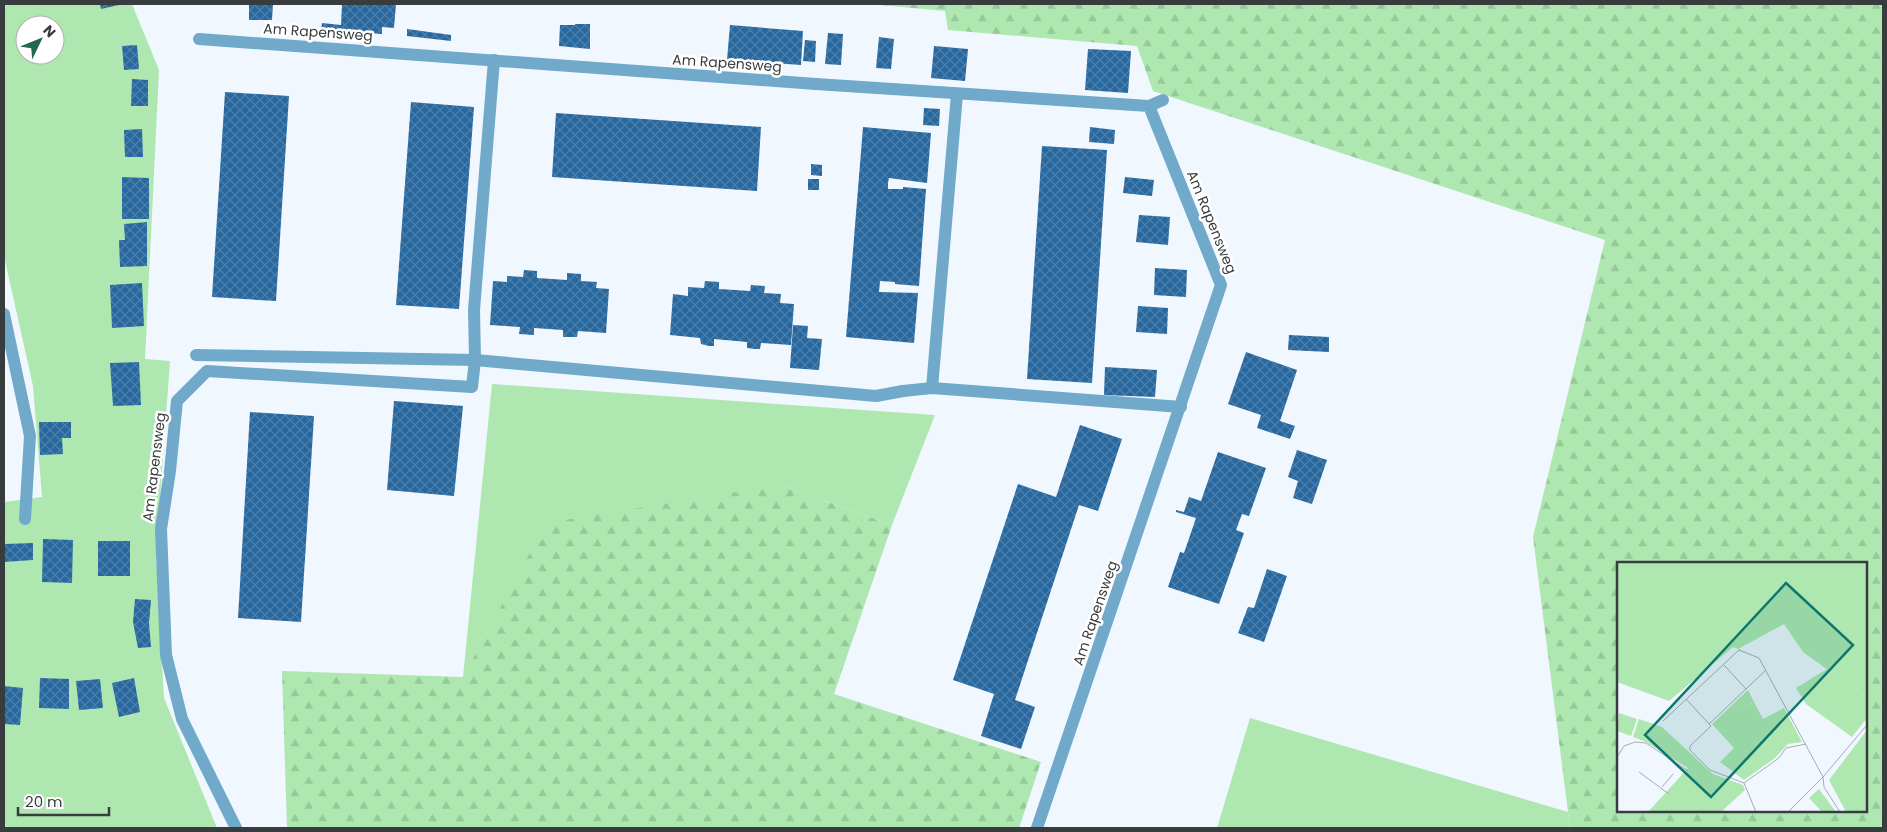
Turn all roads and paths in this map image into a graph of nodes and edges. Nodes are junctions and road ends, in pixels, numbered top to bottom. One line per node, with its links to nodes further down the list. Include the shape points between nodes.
1 (199, 38): 2 (street, Am Rapensweg)
2 (494, 60): 3 (street, Am Rapensweg); 8 (street, Am Rapensweg, via 474,310)
3 (957, 94): 5 (street, Am Rapensweg); 9 (street)
4 (1163, 100): 5 (street, Am Rapensweg)
5 (1149, 106): 10 (street, Am Rapensweg, via 1221,285)
6 (4, 314): 11 (street, via 30,436)
7 (196, 355): 8 (street)
8 (475, 360): 9 (street, via 876,396); 12 (street, Am Rapensweg, via 472,388 207,371 177,401 161,529 166,655 182,719)
9 (932, 388): 10 (street)
10 (1181, 407): 13 (street, Am Rapensweg)
11 (25, 519)
12 (236, 828)
13 (1037, 828)

